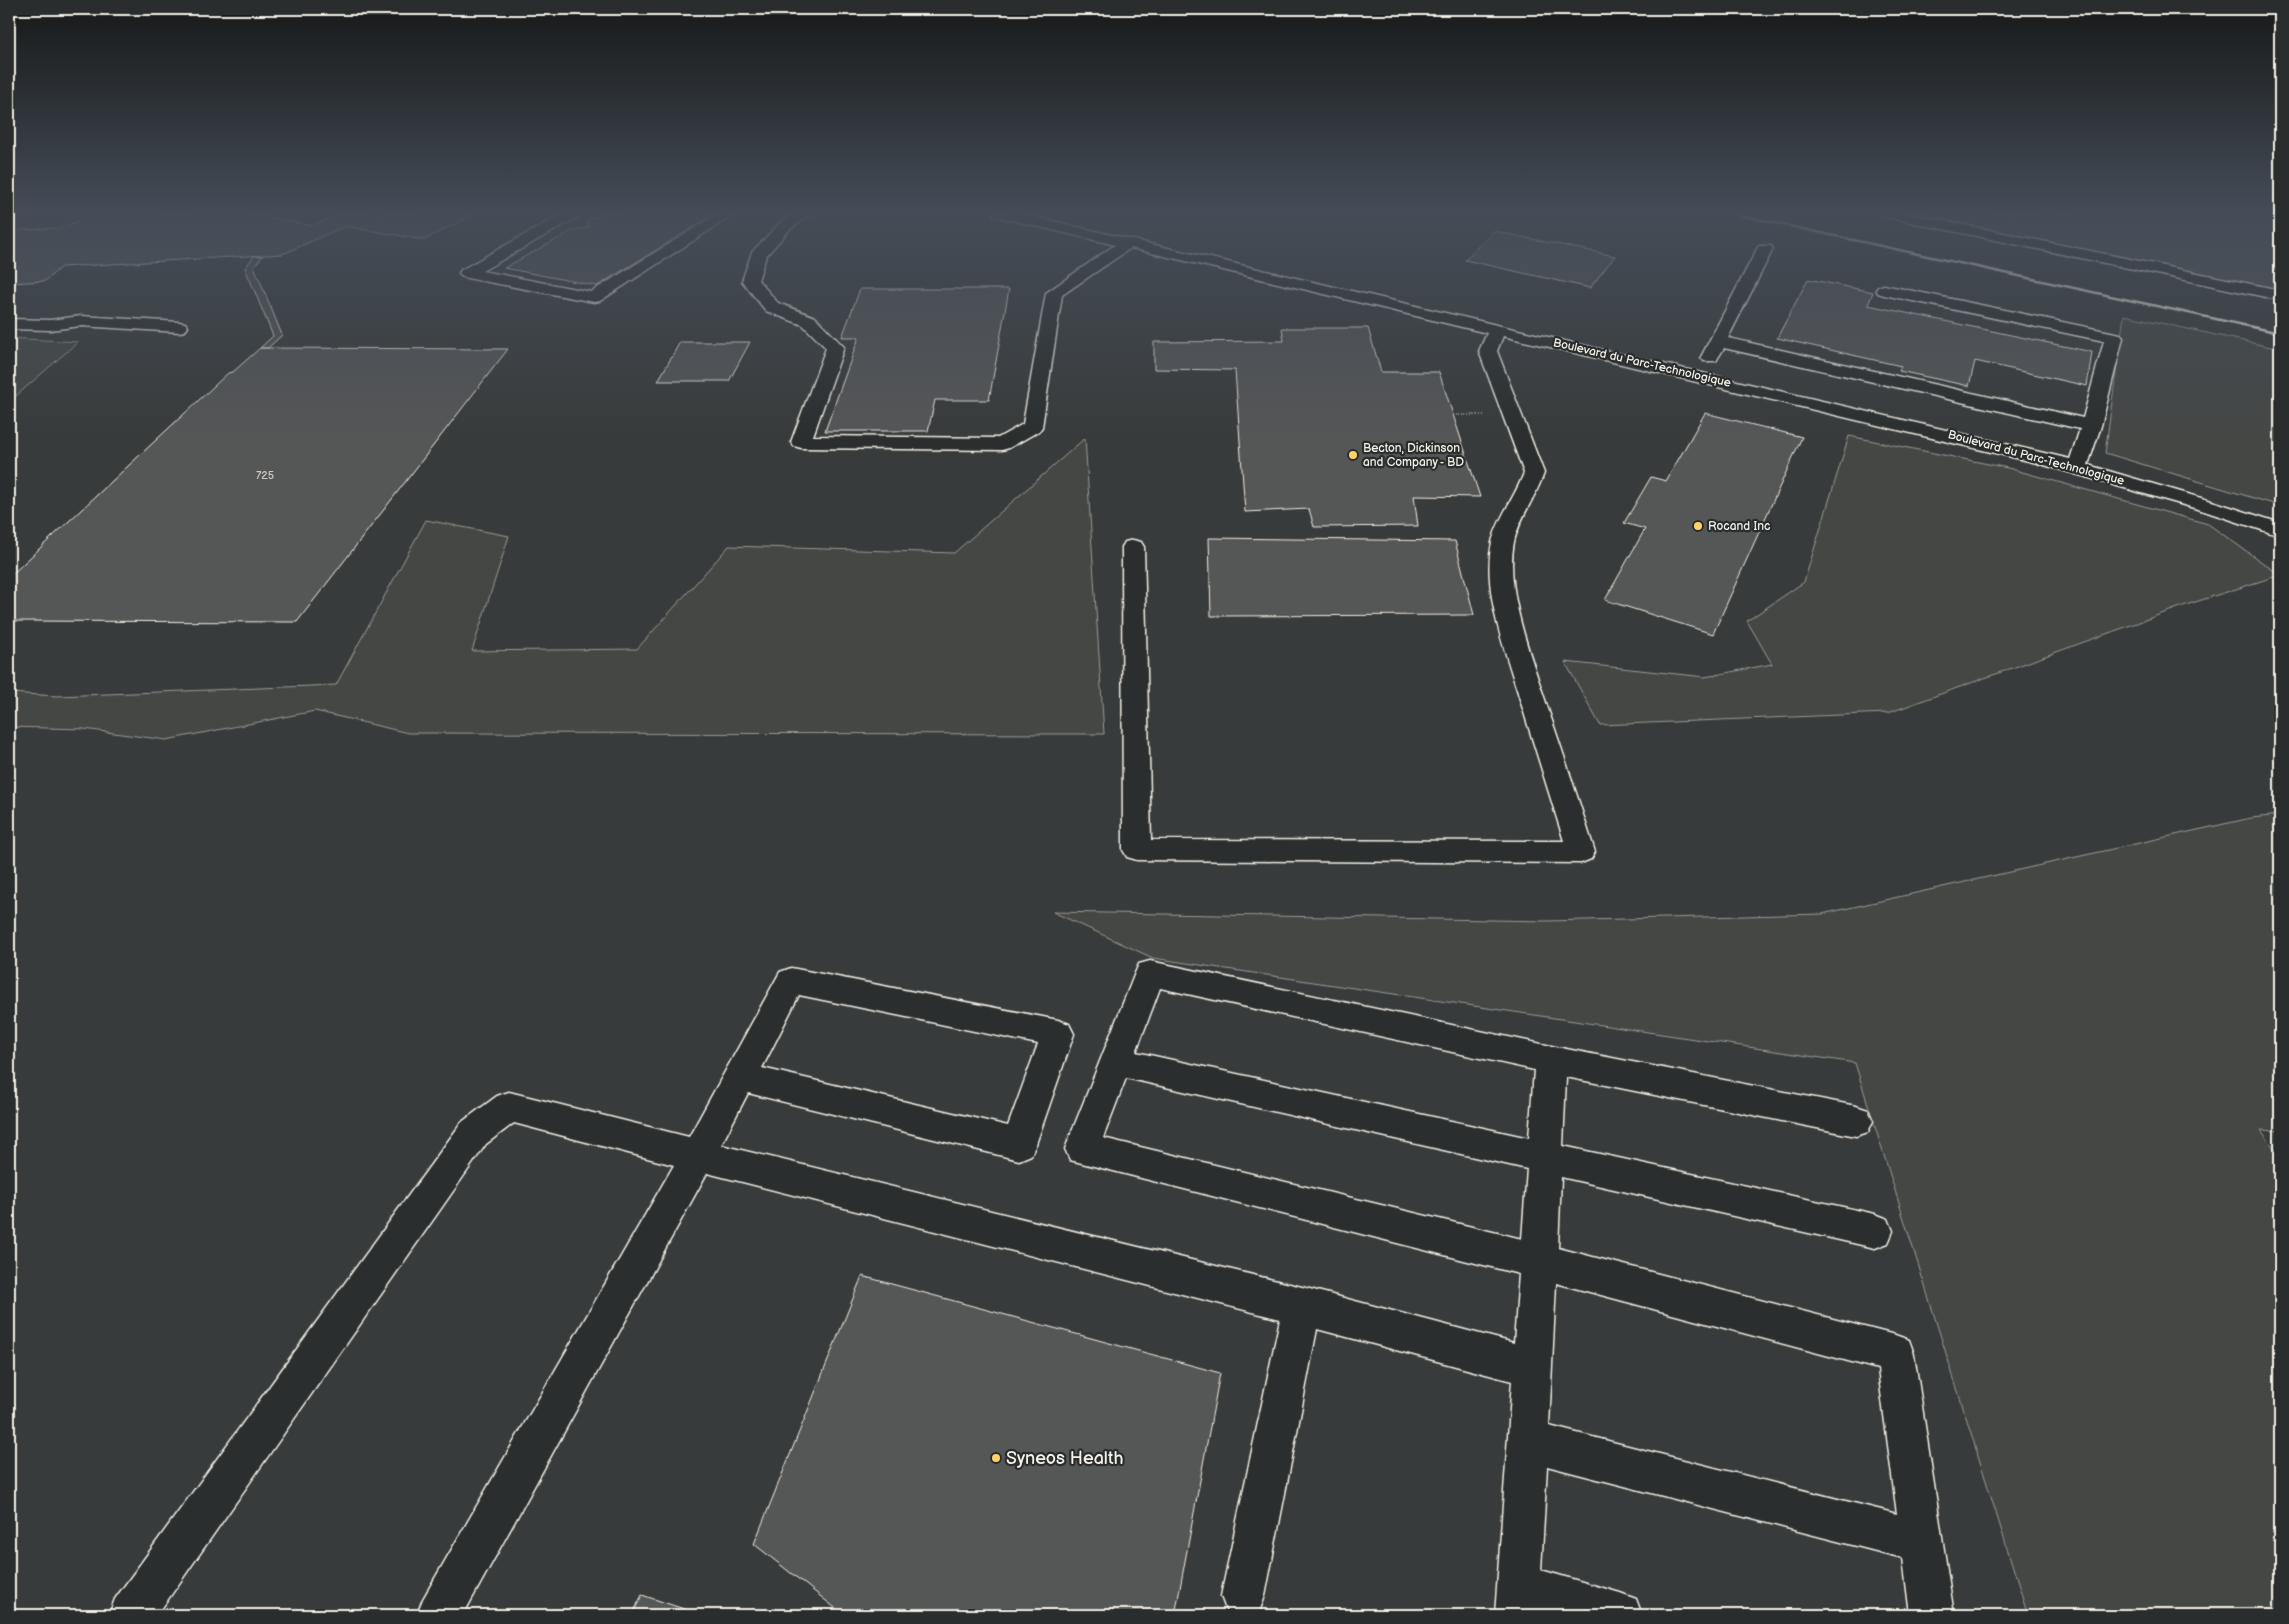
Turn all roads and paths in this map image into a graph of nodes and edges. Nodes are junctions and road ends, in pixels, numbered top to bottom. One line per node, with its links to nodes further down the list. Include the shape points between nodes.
1 (547, 289): 2 (street, via 594,298)
2 (609, 289)
3 (757, 289): 4 (street, via 772,307 809,321 835,347 801,442 1002,444 1032,427 1054,293)
4 (1060, 289)
5 (1326, 289): 14 (street, Boulevard du Parc-Technologique)
6 (1744, 289): 15 (street)
7 (2250, 289): 9 (street)
8 (1884, 290): 19 (street, via 2114,338)
9 (2280, 295)
10 (9, 315): 11 (street, via 62,314)
11 (86, 321): 12 (street, via 50,325); 13 (street)
12 (9, 324)
13 (179, 326)
14 (1497, 329): 16 (street, Boulevard du Parc-Technologique); 22 (street, via 1488,350 1534,473 1511,519 1502,547 1506,601 1513,637 1580,852 1137,850)
15 (1717, 341): 16 (street); 19 (street)
16 (1701, 377): 20 (street, Boulevard du Parc-Technologique)
17 (1453, 415): 18 (path)
18 (1491, 415)
19 (2091, 426): 20 (street)
20 (2077, 467): 21 (street, Boulevard du Parc-Technologique)
21 (2280, 530)
22 (1133, 547)
23 (1551, 1060): 24 (street, via 1150,972); 26 (street); 28 (street)
24 (1116, 1062): 28 (street); 30 (street, via 1082,1149)
25 (741, 1077): 25 (street, via 791,981 1058,1034 1019,1144); 27 (street)
26 (1856, 1121)
27 (698, 1155): 31 (street); 37 (street, via 509,1107 474,1133); 38 (street)
28 (1546, 1157): 29 (street); 30 (street)
29 (1875, 1231)
30 (1539, 1261): 32 (street); 34 (street, via 1895,1354)
31 (1302, 1306): 32 (street); 35 (street)
32 (1532, 1367): 33 (street)
33 (1528, 1441): 34 (street); 36 (street)
34 (1922, 1542): 40 (street)
35 (1244, 1596)
36 (1518, 1601): 39 (street)
37 (131, 1615)
38 (439, 1615)
39 (1620, 1615)
40 (1932, 1615)

